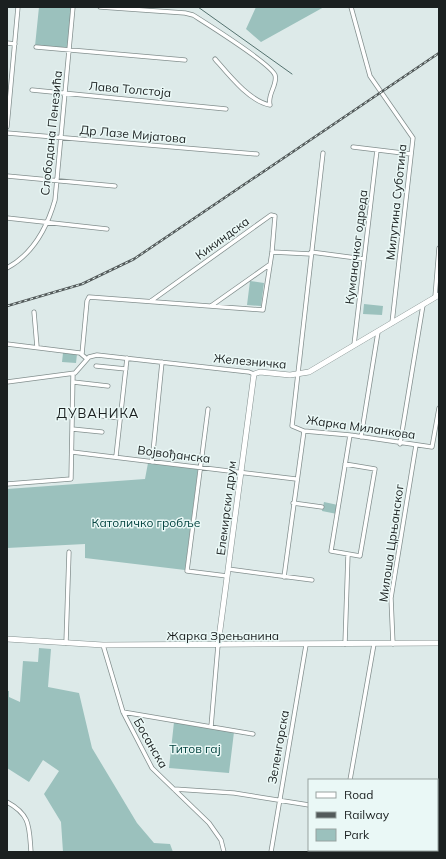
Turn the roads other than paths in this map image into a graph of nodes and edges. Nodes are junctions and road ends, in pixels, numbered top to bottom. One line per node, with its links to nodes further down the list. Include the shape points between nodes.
1 (18, 7): 6 (street)
2 (73, 7): 8 (street, Слободана Пенезића)
3 (100, 7): 9 (street, via 185,12 193,15 273,72 275,79 269,95 270,105 254,98)
4 (350, 7): 22 (street, Милутина Суботина, via 370,76 413,138)
5 (7, 43): 6 (street)
6 (15, 44): 11 (street)
7 (36, 47): 8 (street)
8 (69, 50): 10 (street); 13 (street, Слободана Пенезића)
9 (215, 59)
10 (185, 60)
11 (9, 89): 15 (street)
12 (32, 90): 13 (street, Лава Толстоја)
13 (66, 93): 14 (street, Лава Толстоја); 17 (street, Слободана Пенезића)
14 (226, 109)
15 (7, 127)
16 (7, 133): 17 (street, Др Лазе Мијатова)
17 (61, 138): 21 (street, Др Лазе Мијатова); 24 (street, Слободана Пенезића)
18 (353, 147): 19 (street)
19 (377, 150): 22 (street); 32 (street, Куманачког одреда)
20 (323, 153): 31 (street)
21 (257, 154)
22 (411, 154): 40 (street, Милутина Суботина)
23 (7, 176): 24 (street)
24 (58, 181): 25 (street); 27 (street, Слободана Пенезића, via 55,200)
25 (115, 186)
26 (7, 218): 27 (street)
27 (47, 222): 28 (street); 34 (street, Слободана Пенезића, via 31,250)
28 (108, 228)
29 (439, 248): 35 (street)
30 (272, 252): 31 (street); 33 (street); 36 (street, Кикиндска, via 275,216 273,215)
31 (311, 253): 32 (street); 53 (street)
32 (364, 259): 43 (street, Куманачког одреда)
33 (269, 265): 38 (street); 38 (street, via 263,310)
34 (7, 268)
35 (437, 296): 37 (street, Железничка)
36 (151, 301): 38 (street); 45 (street, via 89,297)
37 (423, 304): 40 (street, Железничка); 66 (street)
38 (211, 306)
39 (34, 312): 44 (street)
40 (392, 323): 41 (street, Железничка)
41 (378, 332): 43 (street, Железничка); 65 (street)
42 (7, 344): 44 (street)
43 (354, 346): 53 (street, Железничка, via 316,368)
44 (37, 347): 45 (street)
45 (82, 354): 47 (street)
46 (127, 358): 47 (street, Железничка, via 97,355); 48 (street, Железничка); 50 (street)
47 (87, 360): 51 (street)
48 (162, 362): 52 (street, Железничка); 70 (street)
49 (96, 366): 50 (street)
50 (126, 369): 60 (street)
51 (73, 374): 54 (street); 55 (street)
52 (254, 374): 53 (street, Железничка); 73 (street, Елемирски друм)
53 (298, 374): 62 (street, Жарка Миланкова, via 292,426)
54 (7, 382)
55 (73, 382): 56 (street); 61 (street)
56 (108, 386)
57 (439, 408): 67 (street, Жарка Миланкова, via 432,447)
58 (208, 409): 72 (street)
59 (94, 415): 60 (street)
60 (120, 418): 69 (street)
61 (72, 429): 63 (street); 68 (street)
62 (304, 431): 64 (street, Жарка Миланкова); 74 (street)
63 (102, 432)
64 (350, 435): 65 (street, Жарка Миланкова); 71 (street)
65 (361, 437): 66 (street, Жарка Миланкова)
66 (400, 444): 67 (street, Жарка Миланкова)
67 (416, 445): 89 (street, Милоша Црњанског, via 391,598)
68 (72, 452): 69 (street, Војвођанска); 75 (street, via 71,479)
69 (116, 456): 70 (street, Војвођанска)
70 (152, 462): 72 (street, Војвођанска)
71 (345, 464): 79 (street, via 331,551); 79 (street, via 375,468 360,556)
72 (201, 468): 73 (street, Војвођанска); 81 (street, via 187,571)
73 (241, 472): 74 (street, Војвођанска); 80 (street, Елемирски друм)
74 (296, 479): 76 (street)
75 (7, 484)
76 (293, 503): 77 (street); 82 (street)
77 (322, 507)
78 (68, 552): 85 (street)
79 (348, 554): 87 (street)
80 (228, 569): 81 (street, Елемирски друм); 82 (street)
81 (228, 576): 91 (street, Елемирски друм)
82 (284, 576): 83 (street)
83 (312, 580)
84 (7, 639): 85 (street, Жарка Зрењанина)
85 (66, 643): 90 (street, Жарка Зрењанина)
86 (439, 643): 89 (street, Жарка Зрењанина)
87 (345, 644): 88 (street, Жарка Зрењанина); 92 (street, Жарка Зрењанина)
88 (374, 644): 89 (street, Жарка Зрењанина); 96 (street)
89 (392, 644)
90 (103, 645): 91 (street, Жарка Зрењанина); 93 (street, Босанска)
91 (218, 645): 92 (street, Жарка Зрењанина); 94 (street)
92 (306, 645): 98 (street, Зеленгорска)
93 (123, 712): 94 (street); 97 (street, Босанска, via 152,768)
94 (211, 727): 95 (street)
95 (253, 734)
96 (350, 779)
97 (173, 789): 98 (street, via 234,793); 102 (street, Босанска, via 209,823 221,840)
98 (279, 800): 100 (street); 103 (street, Зеленгорска)
99 (7, 802): 101 (street, via 25,816)
100 (308, 805)
101 (31, 852)
102 (224, 852)
103 (270, 852)

